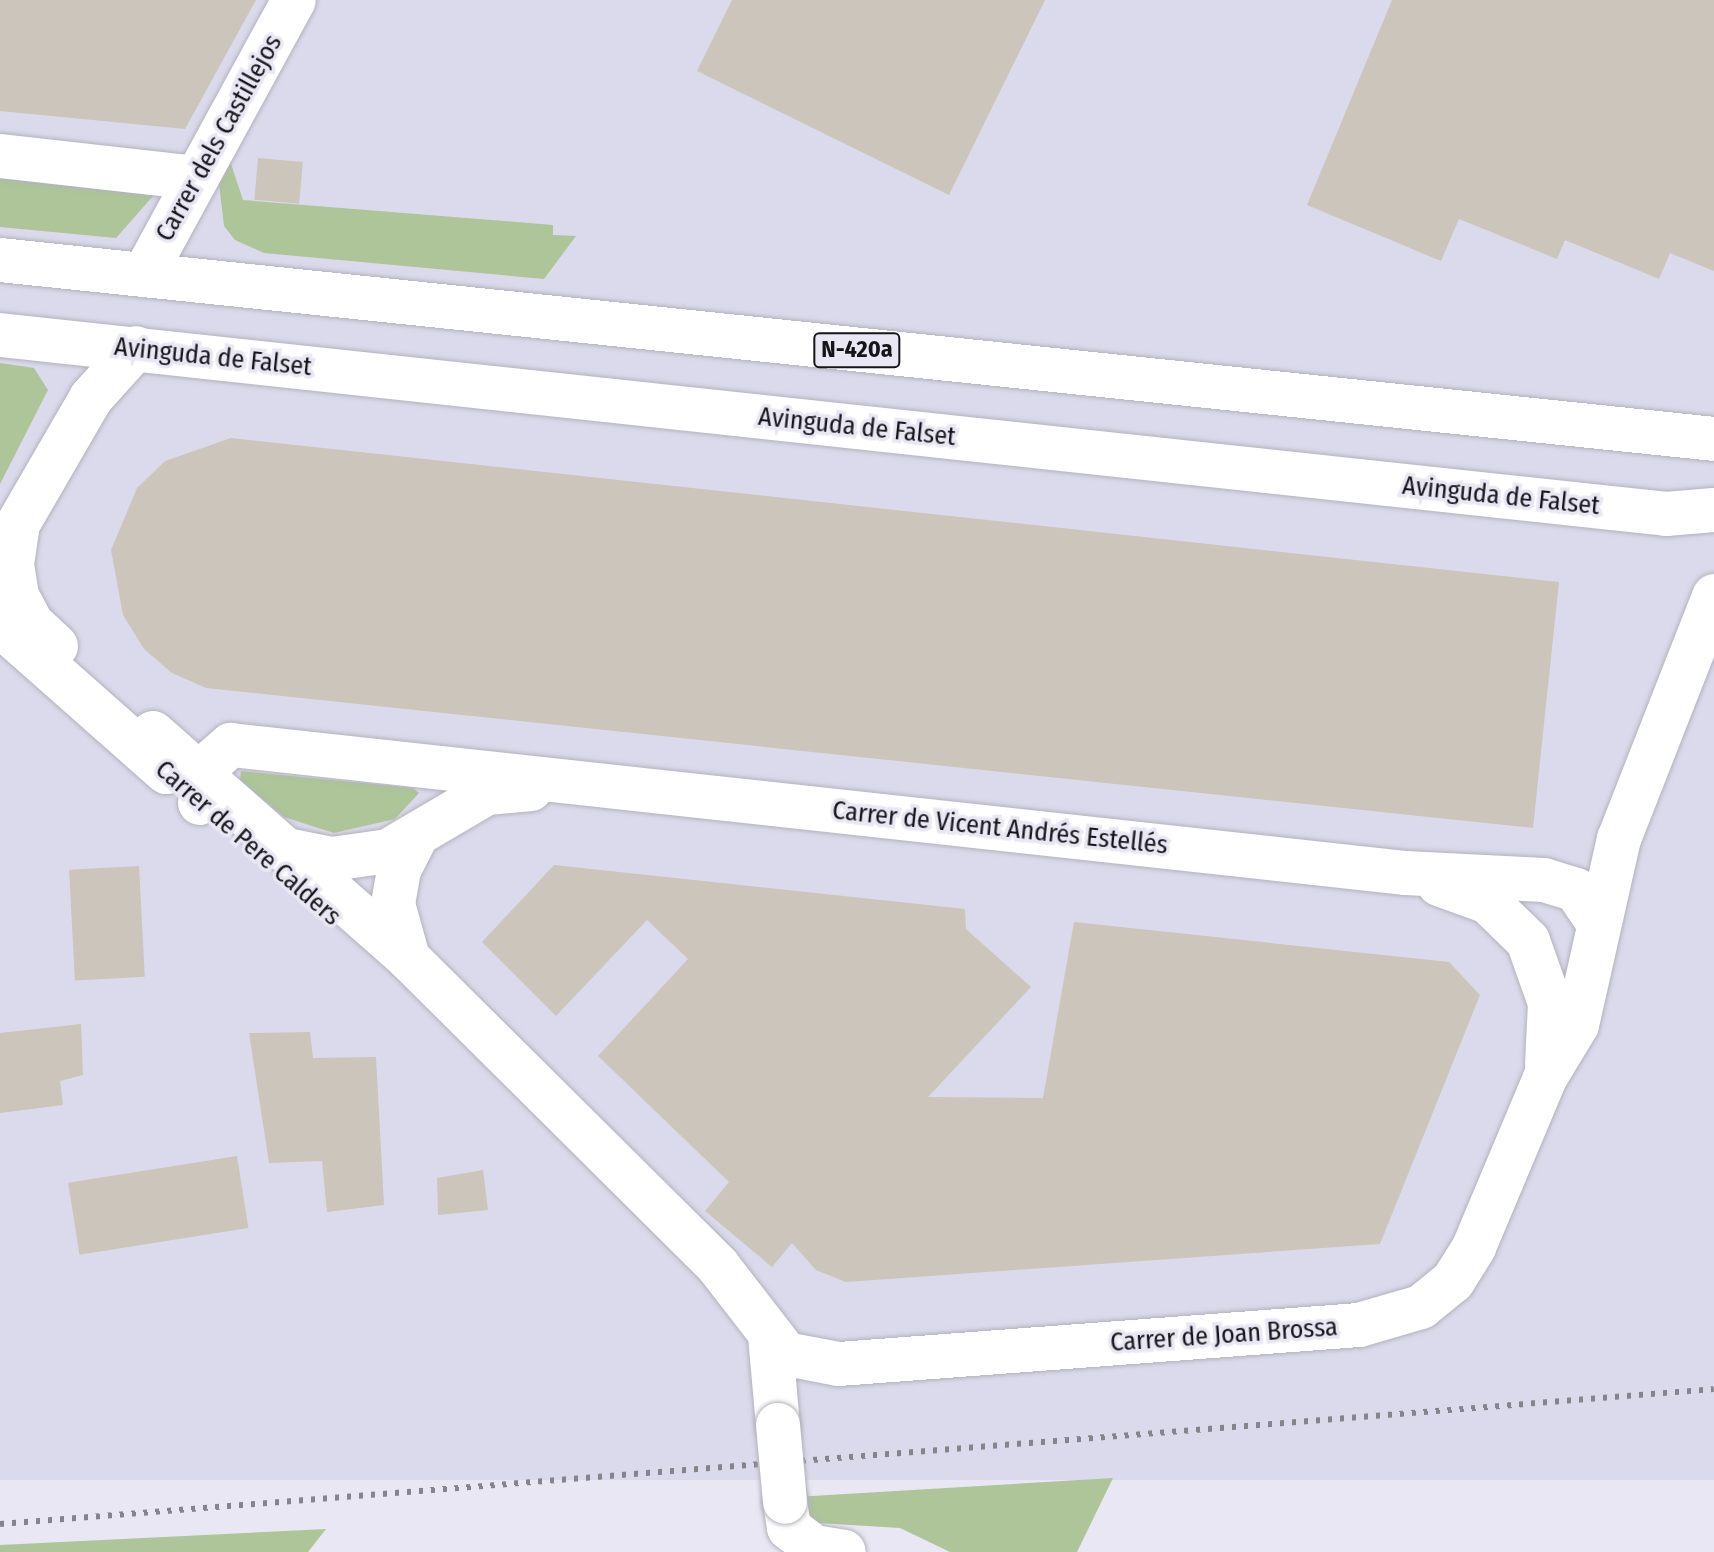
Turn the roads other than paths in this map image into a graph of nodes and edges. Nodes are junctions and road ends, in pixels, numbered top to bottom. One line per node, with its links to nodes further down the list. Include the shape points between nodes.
1 (294, 0): 3 (street, Carrer dels Castillejos)
2 (0, 156): 3 (street)
3 (196, 178): 5 (street, Carrer dels Castillejos)
4 (0, 260): 5 (street, N-420a)
5 (144, 275): 8 (street, N-420a)
6 (0, 335): 7 (street, Avinguda de Falset)
7 (136, 348): 9 (street, Avinguda de Falset, via 1650,512); 10 (street, Carrer de Pere Calders, via 91,398)
8 (1714, 439)
9 (1714, 510)
10 (9, 531): 14 (street, Carrer de Pere Calders, via 13,581 23,611)
11 (1714, 596): 18 (street, via 1619,839)
12 (0, 625): 14 (street, Carrer de Pere Calders)
13 (593, 783): 14 (street, Carrer de Vicent Andrés Estellés); 15 (street, Carrer de Vicent Andrés Estellés, via 487,793); 17 (street, Carrer de Vicent Andrés Estellés)
14 (213, 786): 16 (street, Carrer de Pere Calders); 21 (street, Carrer de Pere Calders)
15 (415, 839): 16 (street, Carrer de Vicent Andrés Estellés, via 388,851 332,859); 20 (street, Carrer de Pere Calders, via 399,870 393,904)
16 (286, 851): 20 (street, Carrer de Pere Calders)
17 (1406, 873): 18 (street, Carrer de Vicent Andrés Estellés, via 1564,885 1589,901); 19 (street, Carrer de Vicent Andrés Estellés, via 1488,902)
18 (1598, 929): 19 (street, Carrer de Vicent Andrés Estellés, via 1567,954 1548,954); 22 (street, via 1577,1025)
19 (1525, 938): 22 (street, via 1550,1003)
20 (408, 958): 21 (street, Carrer de Pere Calders)
21 (501, 1055): 23 (street, Carrer de Pere Calders, via 718,1266)
22 (1545, 1078): 23 (street, Carrer de Joan Brossa, via 1464,1267 1442,1293 1392,1320 839,1364 798,1359)
23 (770, 1336): 24 (street, bridge, via 789,1528 814,1547)
24 (844, 1552)

